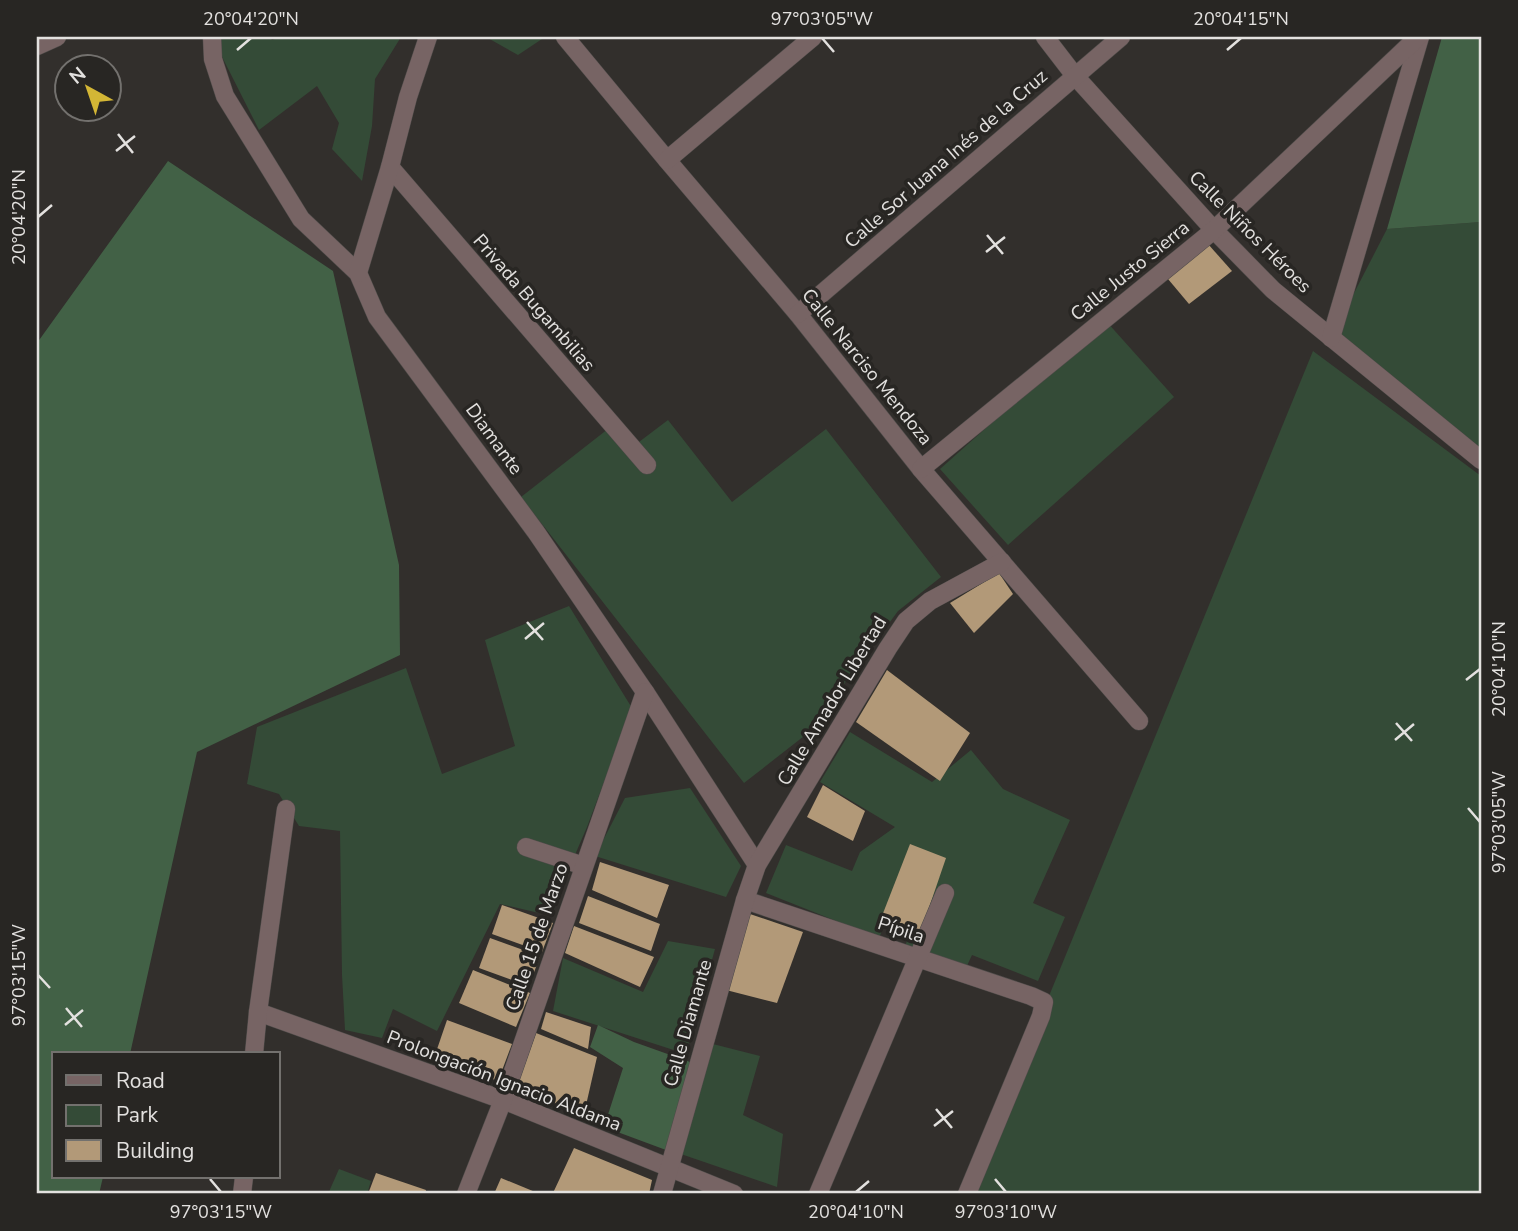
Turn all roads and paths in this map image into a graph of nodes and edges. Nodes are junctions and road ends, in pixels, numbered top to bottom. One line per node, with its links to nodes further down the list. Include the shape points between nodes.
1 (57, 37): 9 (street)
2 (212, 37): 14 (street, Diamante, via 213,59 225,96 300,219)
3 (428, 37): 12 (street)
4 (565, 37): 11 (street, Calle Narciso Mendoza)
5 (813, 37): 11 (street)
6 (1045, 37): 10 (street, Calle Niños Héroes)
7 (1121, 37): 10 (street, Calle Sor Juana Inés de la Cruz)
8 (1419, 37): 13 (street, Calle Justo Sierra); 16 (street)
9 (37, 46)
10 (1075, 76): 13 (street, Calle Niños Héroes); 15 (street, Calle Sor Juana Inés de la Cruz)
11 (667, 160): 15 (street, Calle Narciso Mendoza)
12 (390, 167): 14 (street); 18 (street, Privada Bugambilias)
13 (1214, 230): 16 (street, Calle Niños Héroes, via 1273,290); 19 (street, Calle Justo Sierra)
14 (358, 273): 21 (street, Diamante, via 377,317 536,532)
15 (798, 314): 19 (street, Calle Narciso Mendoza)
16 (1331, 338): 17 (street, Calle Niños Héroes)
17 (1481, 460)
18 (647, 466)
19 (921, 469): 20 (street, Calle Narciso Mendoza)
20 (1002, 562): 22 (street, Calle Narciso Mendoza); 25 (street, Calle Amador Libertad, via 930,601 906,621)
21 (645, 692): 25 (street, Diamante); 26 (street, Calle 15 de Marzo)
22 (1139, 721)
23 (286, 809): 30 (street)
24 (526, 848): 26 (street)
25 (757, 865): 28 (street, Calle Diamante)
26 (584, 866): 32 (street, Calle 15 de Marzo)
27 (944, 893): 29 (street)
28 (745, 900): 29 (street, Pípila); 33 (street, Calle Diamante)
29 (917, 957): 37 (street); 38 (street, Pípila, via 1044,1002)
30 (258, 1012): 31 (street); 32 (street, Prolongación Ignacio Aldama)
31 (254, 1052)
32 (503, 1100): 33 (street, Prolongación Ignacio Aldama); 34 (street, Calle 15 de Marzo)
33 (668, 1167): 35 (street, Calle Diamante); 36 (street, Prolongación Ignacio Aldama)
34 (467, 1194)
35 (662, 1194)
36 (734, 1194)
37 (818, 1194)
38 (967, 1194)

